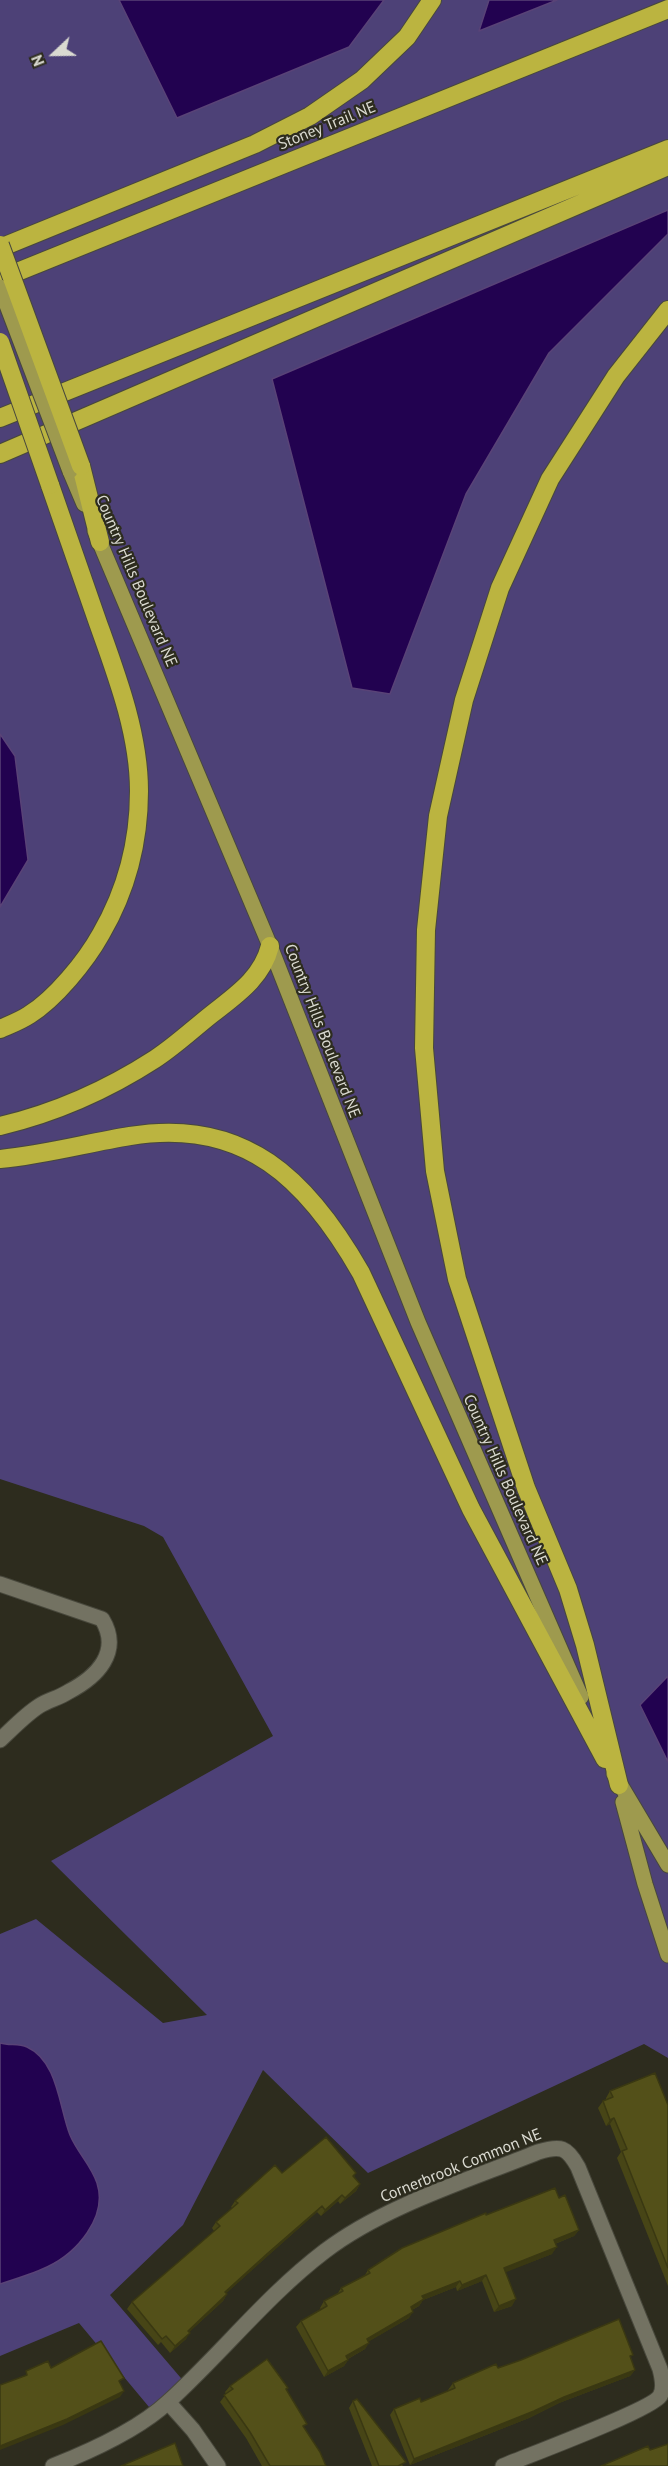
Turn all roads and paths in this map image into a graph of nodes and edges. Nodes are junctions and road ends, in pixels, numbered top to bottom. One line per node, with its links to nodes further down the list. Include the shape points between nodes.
1 (432, 0): 5 (highway, via 407,37 377,66 310,116 255,144)
2 (668, 9): 6 (highway, Stoney Trail NE)
3 (668, 149): 10 (highway)
4 (668, 166): 11 (highway)
5 (0, 246): 12 (highway, bridge)
6 (0, 279)
7 (0, 287): 12 (main road, bridge)
8 (668, 310): 20 (highway, via 616,376 550,479 500,588 464,700 438,816 426,930 424,1048 434,1160 458,1279 523,1478 568,1589)
9 (0, 342): 15 (highway, bridge, via 120,686 134,745 139,790 126,880 94,946 71,977 30,1015)
10 (0, 418)
11 (0, 454)
12 (75, 468): 13 (highway)
13 (100, 542): 14 (main road, Country Hills Boulevard NE)
14 (270, 946): 16 (highway, via 267,960 246,986 156,1059 102,1090 46,1113); 20 (main road, Country Hills Boulevard NE, via 427,1344)
15 (0, 1029)
16 (0, 1126)
17 (0, 1159): 20 (highway, via 132,1135 189,1133 212,1136 248,1149 295,1183 320,1210 361,1273 471,1509)
18 (0, 1584): 19 (street, via 102,1619 111,1642 108,1656 95,1674 70,1692 38,1706)
19 (2, 1733)
20 (619, 1785): 21 (main road, Country Hills Boulevard NE); 22 (main road, Country Hills Boulevard NE)
21 (668, 1865)
22 (668, 1955)
23 (665, 2390): 24 (street, Cornerbrook Common NE, via 660,2368 578,2167 562,2148 551,2148 396,2210 350,2234 278,2291); 27 (street, Cornerbrook Common NE, via 638,2411)
24 (168, 2402): 25 (street, Cornerbrook Common NE, via 104,2443); 26 (street)
25 (53, 2466)
26 (218, 2466)
27 (503, 2466)

